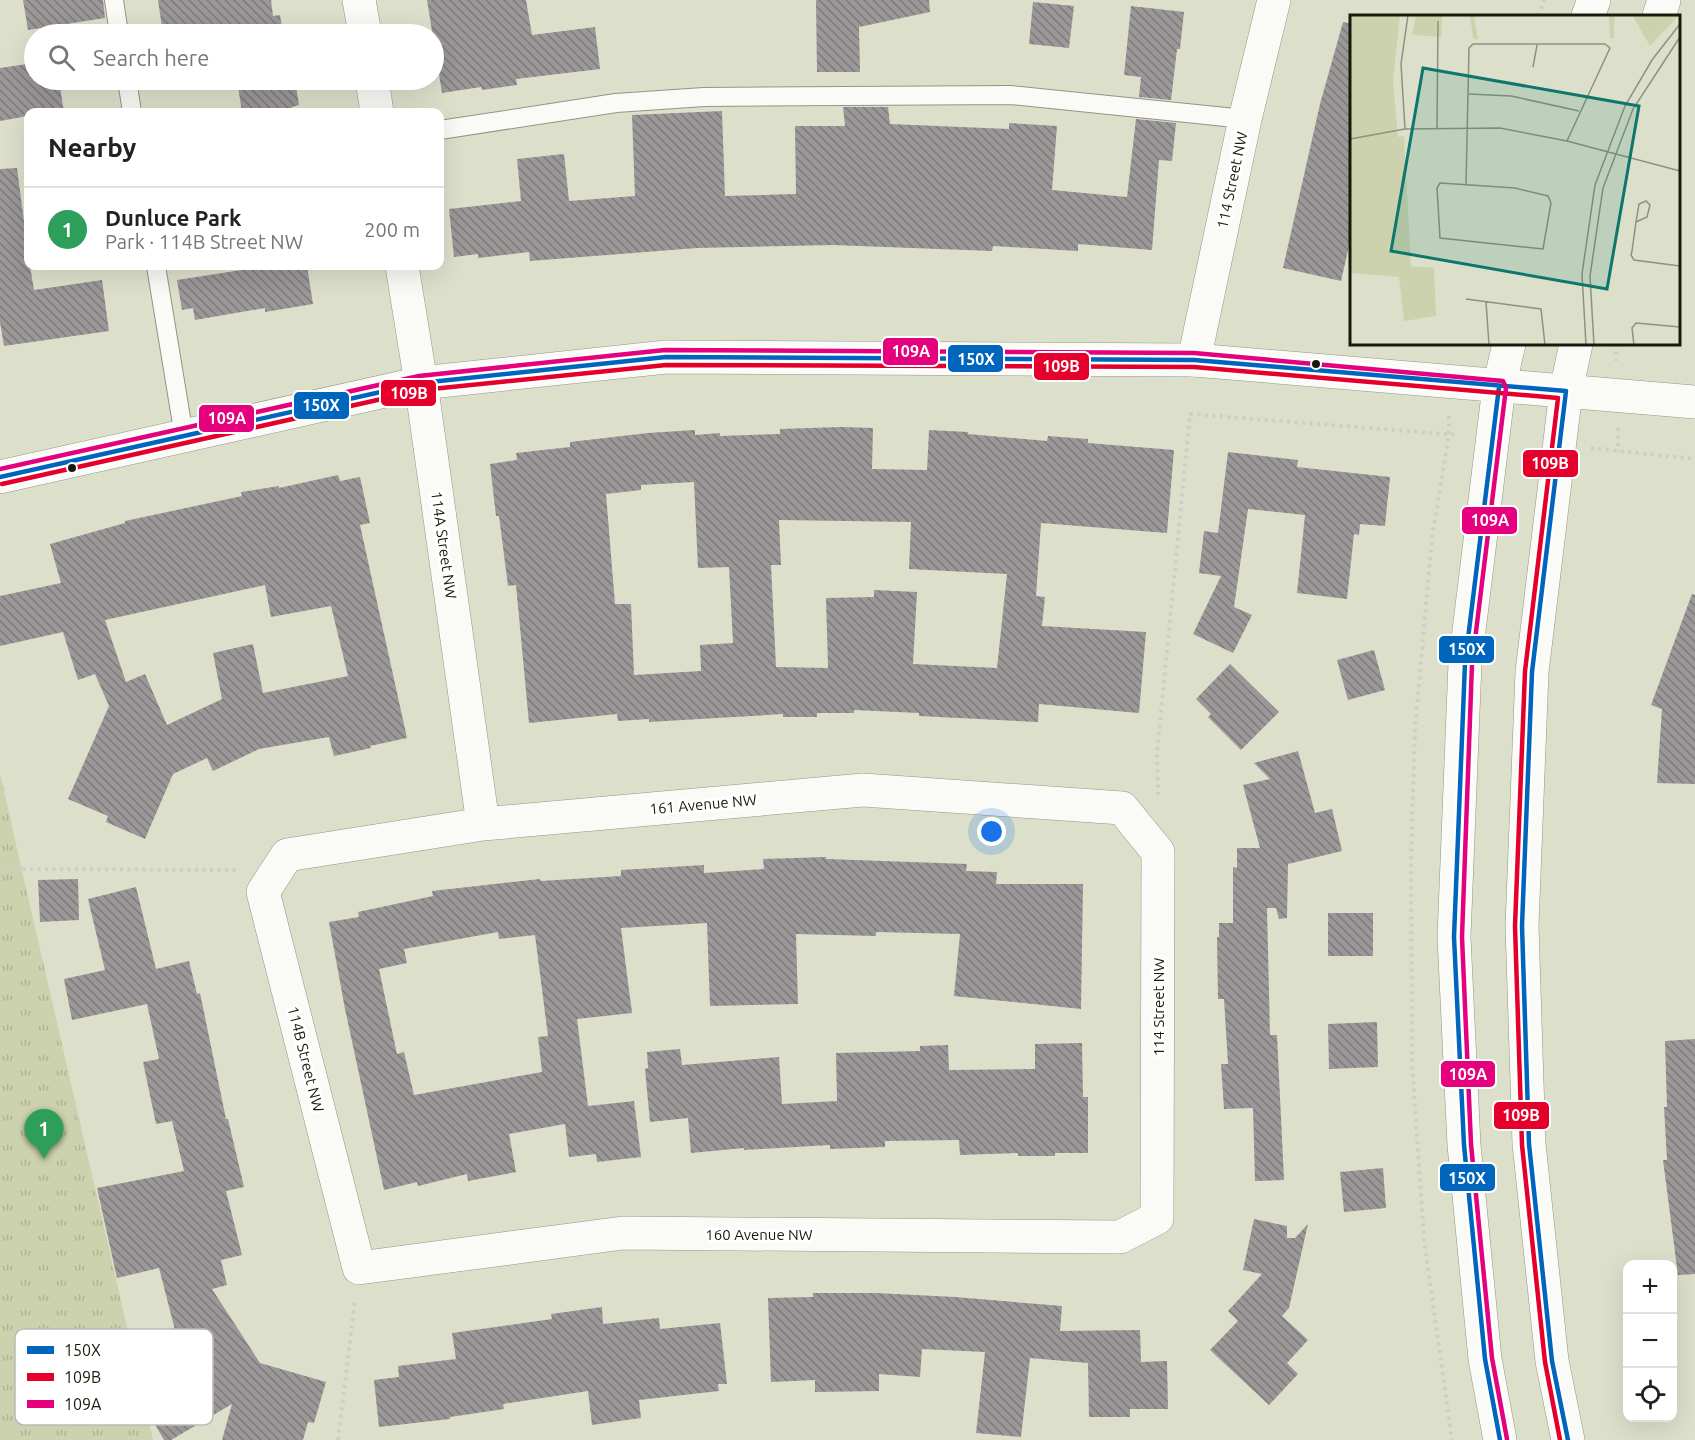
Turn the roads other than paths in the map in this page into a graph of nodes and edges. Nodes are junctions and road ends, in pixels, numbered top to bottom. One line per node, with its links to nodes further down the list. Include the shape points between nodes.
1 (114, 0): 8 (lane)
2 (359, 0): 9 (street)
3 (1274, 0): 14 (street, 114 Street NW)
4 (1594, 0): 6 (street)
5 (1664, 0): 7 (street)
6 (1588, 15)
7 (1659, 15)
8 (118, 24)
9 (363, 24)
10 (129, 90): 12 (lane)
11 (374, 90): 13 (street)
12 (131, 108)
13 (376, 108)
14 (1245, 119): 15 (lane, via 1011,95 704,97 616,103); 20 (street, 114 Street NW)
15 (444, 129)
16 (157, 270): 25 (lane)
17 (403, 270): 21 (street, 114A Street NW)
18 (1509, 345): 22 (street)
19 (1576, 345): 23 (street)
20 (1194, 360): 21 (street, via 666,357); 22 (street)
21 (421, 383): 25 (street); 28 (street, 114A Street NW)
22 (1515, 388): 23 (street); 32 (street, via 1465,663 1454,937 1464,1145 1485,1359)
23 (1566, 391): 24 (street); 33 (street, via 1532,672 1522,926 1529,1144 1552,1360)
24 (1695, 402)
25 (184, 436): 26 (street)
26 (0, 477)
27 (1122, 808): 28 (street, 161 Avenue NW, via 863,790); 30 (street, 114 Street NW, via 1158,852)
28 (483, 824): 29 (street, 161 Avenue NW)
29 (282, 863): 31 (street, 114B Street NW, via 263,892)
30 (1157, 1218): 31 (street, 160 Avenue NW, via 1120,1237 623,1233)
31 (359, 1268)
32 (1500, 1440)
33 (1568, 1440)

